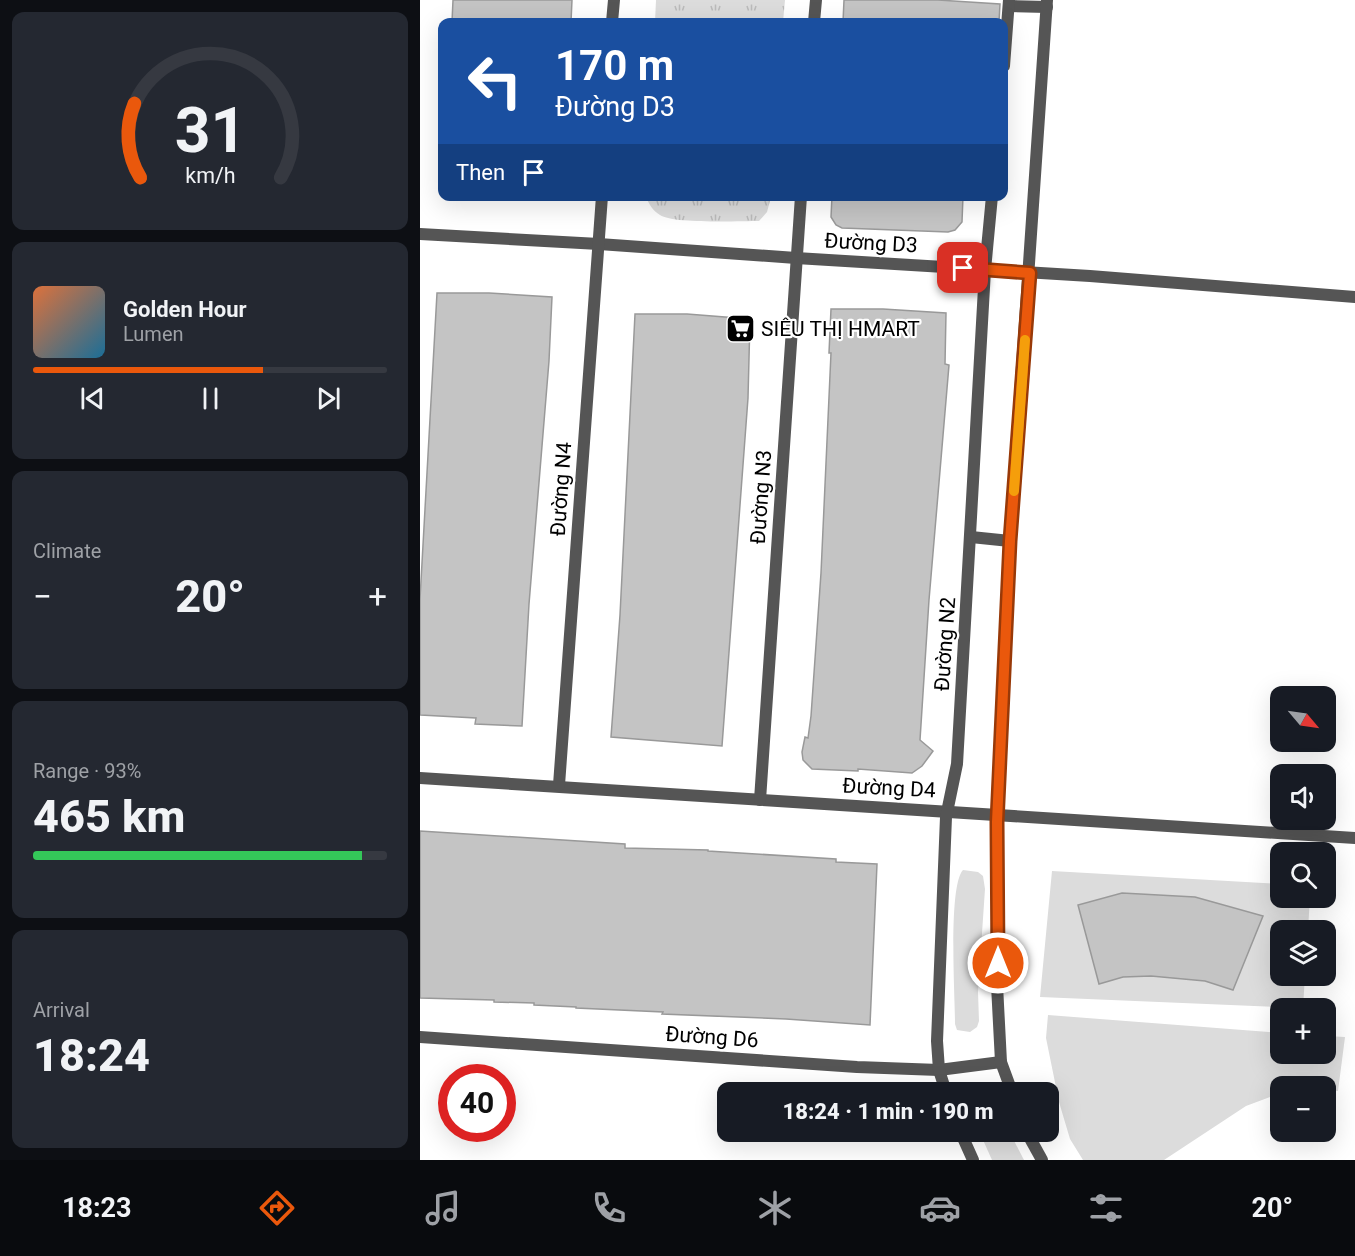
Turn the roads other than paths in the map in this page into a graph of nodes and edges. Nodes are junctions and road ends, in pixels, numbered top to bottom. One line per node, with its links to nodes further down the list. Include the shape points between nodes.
1 (614, 0): 5 (street)
2 (816, 0): 6 (street)
3 (1009, 3): 4 (street); 7 (street)
4 (1047, 4): 15 (street)
5 (612, 18)
6 (814, 18)
7 (1008, 18)
8 (602, 201): 12 (street, Đường N4)
9 (801, 201): 13 (street, Đường N3)
10 (992, 201): 14 (street, Đường N2)
11 (420, 234): 12 (street, Đường D3)
12 (598, 244): 13 (street, Đường D3); 20 (street, Đường N4)
13 (796, 258): 14 (street, Đường D3); 21 (street, Đường N3)
14 (985, 270): 15 (street, Đường D3); 17 (street, Đường N2)
15 (1030, 273): 16 (street, Đường D3); 18 (street)
16 (1355, 297)
17 (971, 537): 18 (street); 22 (street, Đường N2, via 957,764)
18 (1010, 541): 23 (street)
19 (420, 778): 20 (street, Đường D4)
20 (559, 785): 21 (street, Đường D4)
21 (760, 800): 22 (street, Đường D4)
22 (947, 811): 23 (street, Đường D4); 27 (street, Đường N2, via 937,992)
23 (997, 814): 24 (street, Đường D4); 26 (street)
24 (1355, 838)
25 (420, 1037): 27 (street, Đường D6)
26 (1001, 1062): 27 (street, Đường D6); 29 (street)
27 (939, 1070): 28 (street, Đường N2)
28 (943, 1082)
29 (1008, 1082)
30 (965, 1142): 32 (street)
31 (1032, 1142): 33 (street)
32 (973, 1160)
33 (1042, 1160)

